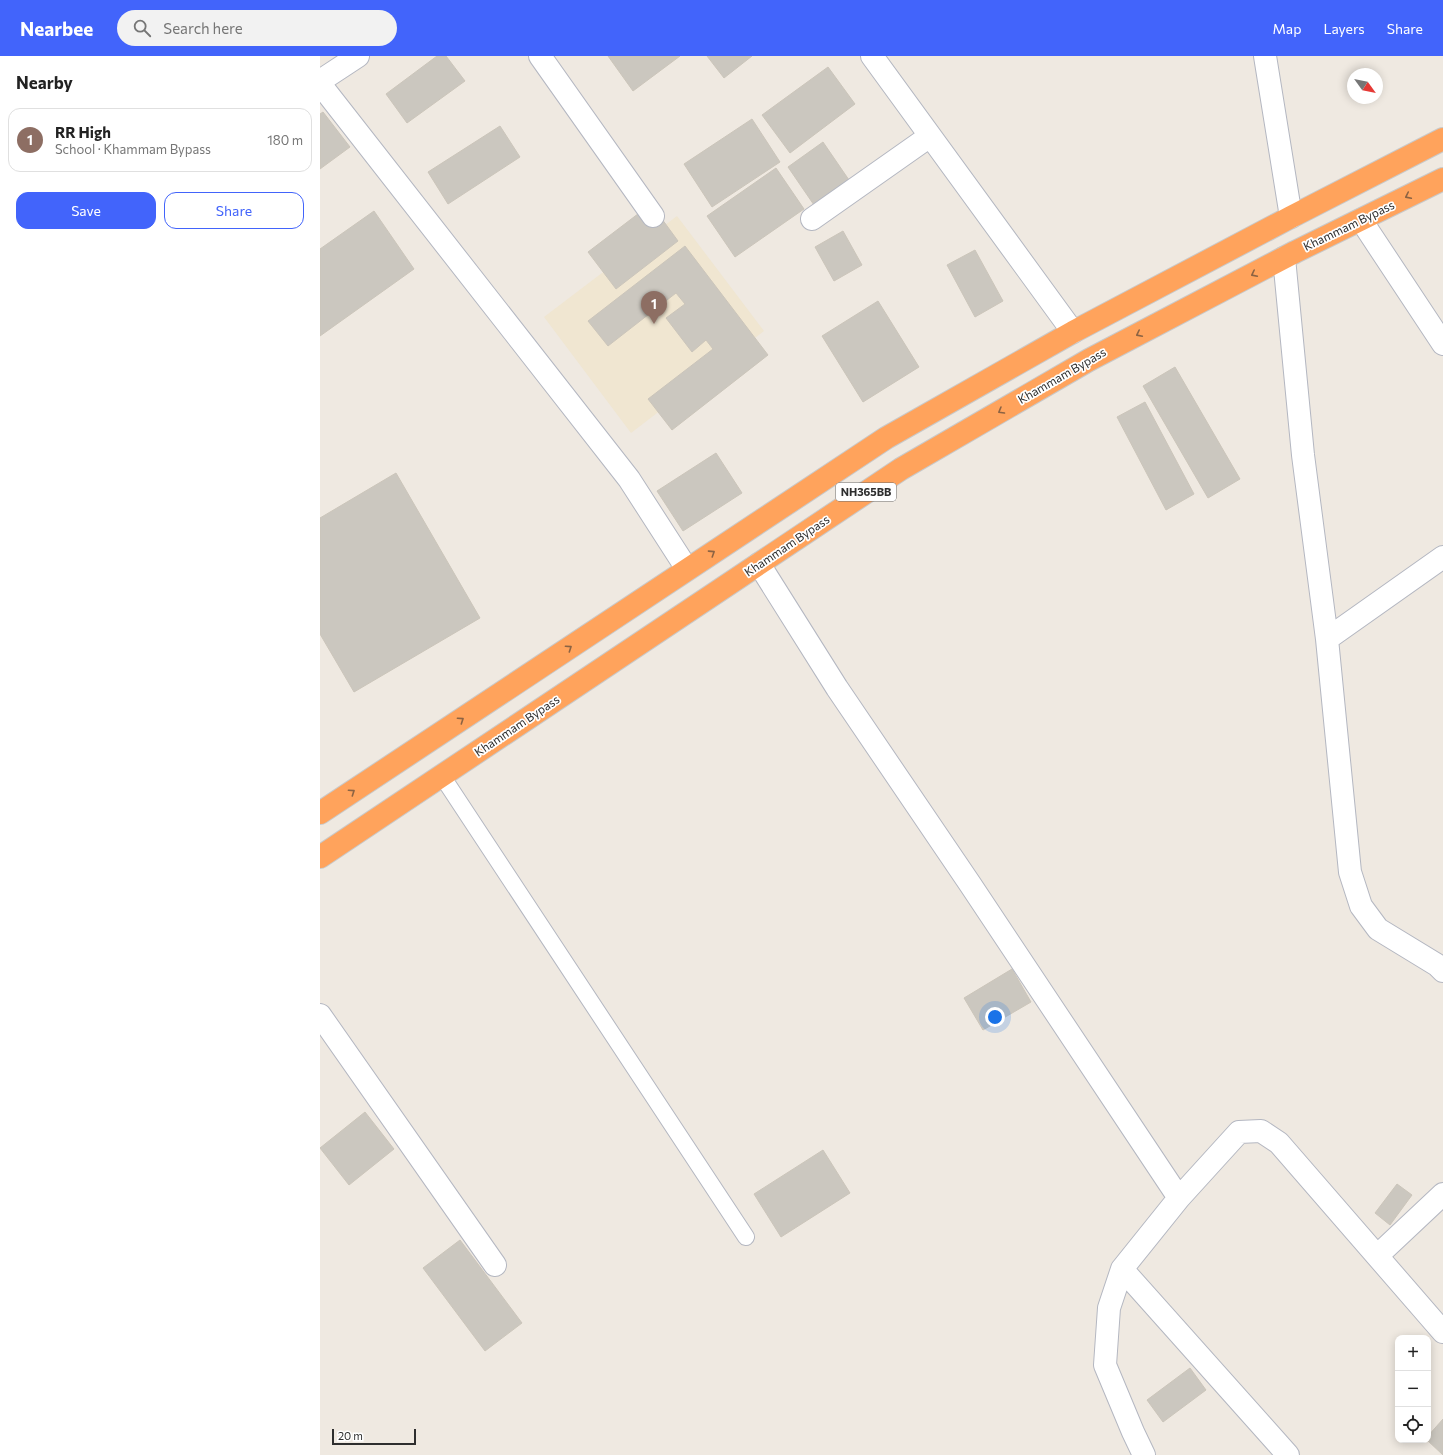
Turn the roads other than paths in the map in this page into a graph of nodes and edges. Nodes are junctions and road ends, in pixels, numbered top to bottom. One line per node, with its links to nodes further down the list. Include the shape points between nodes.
1 (358, 56): 5 (street)
2 (540, 56): 10 (street)
3 (872, 56): 7 (street)
4 (1265, 56): 11 (street)
5 (320, 81)
6 (320, 84): 19 (street, via 629,479)
7 (930, 136): 12 (street); 15 (street)
8 (1443, 139): 11 (highway, NH365BB)
9 (1443, 179): 13 (highway, Khammam Bypass / NH365BB, one-way to 13)
10 (653, 216)
11 (1291, 217): 15 (highway, NH365BB)
12 (812, 219)
13 (1360, 220): 14 (highway, Khammam Bypass / NH365BB); 16 (street)
14 (1284, 258): 18 (highway, Khammam Bypass / NH365BB, one-way to 18, via 1089,360 902,469); 20 (street, via 1303,455)
15 (1073, 332): 19 (highway, NH365BB, one-way to 15, via 886,438)
16 (1443, 344)
17 (1443, 557): 20 (street)
18 (760, 564): 21 (highway, Khammam Bypass / NH365BB); 27 (street, via 837,688)
19 (687, 569): 22 (highway, NH365BB, one-way to 19)
20 (1327, 639): 24 (street, via 1350,872 1361,906 1378,929)
21 (442, 776): 23 (highway, Khammam Bypass / NH365BB); 28 (lane)
22 (320, 814)
23 (320, 857)
24 (1443, 971)
25 (320, 1015): 30 (street)
26 (1443, 1194): 29 (street)
27 (1179, 1198): 29 (street, via 1239,1132 1261,1131 1279,1143); 31 (street)
28 (746, 1237)
29 (1376, 1256): 32 (street)
30 (495, 1265)
31 (1122, 1269): 33 (street, via 1109,1308 1105,1365); 34 (street)
32 (1443, 1332)
33 (1144, 1455)
34 (1288, 1455)

